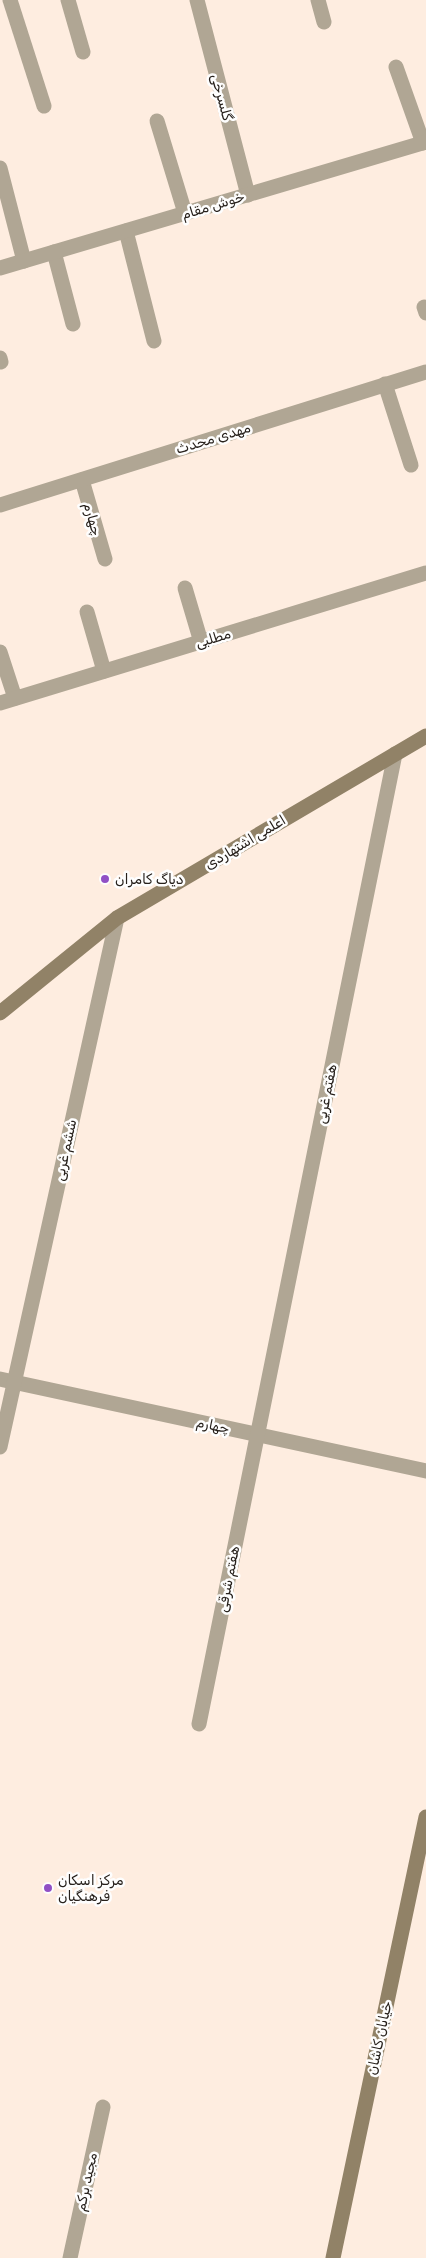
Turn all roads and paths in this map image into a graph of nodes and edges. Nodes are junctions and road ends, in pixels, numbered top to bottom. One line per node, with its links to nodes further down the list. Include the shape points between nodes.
1 (10, 0): 8 (street)
2 (68, 0): 6 (street)
3 (197, 0): 12 (street, گلسرخی)
4 (318, 0): 5 (street)
5 (324, 22)
6 (83, 52)
7 (396, 67): 10 (street)
8 (44, 106)
9 (157, 121): 13 (street)
10 (425, 142): 12 (street, خوش مقام)
11 (0, 168): 16 (street)
12 (248, 195): 13 (street, خوش مقام)
13 (185, 213): 14 (street, خوش مقام)
14 (126, 231): 15 (street, خوش مقام); 19 (street)
15 (54, 252): 16 (street, خوش مقام); 18 (street)
16 (24, 261): 17 (street, خوش مقام)
17 (0, 268)
18 (73, 324)
19 (154, 341)
20 (426, 372): 21 (street, مهدی محدث)
21 (385, 384): 22 (street); 23 (street, مهدی محدث)
22 (411, 465)
23 (82, 480): 24 (street, مهدی محدث); 25 (street, چهارم)
24 (0, 505)
25 (104, 559)
26 (426, 573): 29 (street, مطلبی)
27 (185, 588): 29 (street)
28 (87, 612): 31 (street)
29 (201, 642): 31 (street, مطلبی)
30 (0, 652): 32 (street)
31 (104, 671): 32 (street, مطلبی)
32 (15, 698): 33 (street, مطلبی)
33 (0, 703)
34 (426, 736): 35 (main road, اعلمی اشتهاردی)
35 (395, 754): 36 (main road, اعلمی اشتهاردی); 39 (street, هفتم غربی)
36 (116, 918): 37 (main road, اعلمی اشتهاردی); 38 (street, ششم غربی)
37 (0, 1013)
38 (7, 1380): 39 (street, چهارم); 40 (street, ششم غربی)
39 (258, 1434): 41 (street, چهارم); 42 (street, هفتم شرقی)
40 (0, 1447)
41 (426, 1471)
42 (199, 1724)
43 (426, 1817): 46 (main road, خیابان کاشان)
44 (103, 2107): 45 (street, مجید برکم)
45 (70, 2258)
46 (333, 2258)

